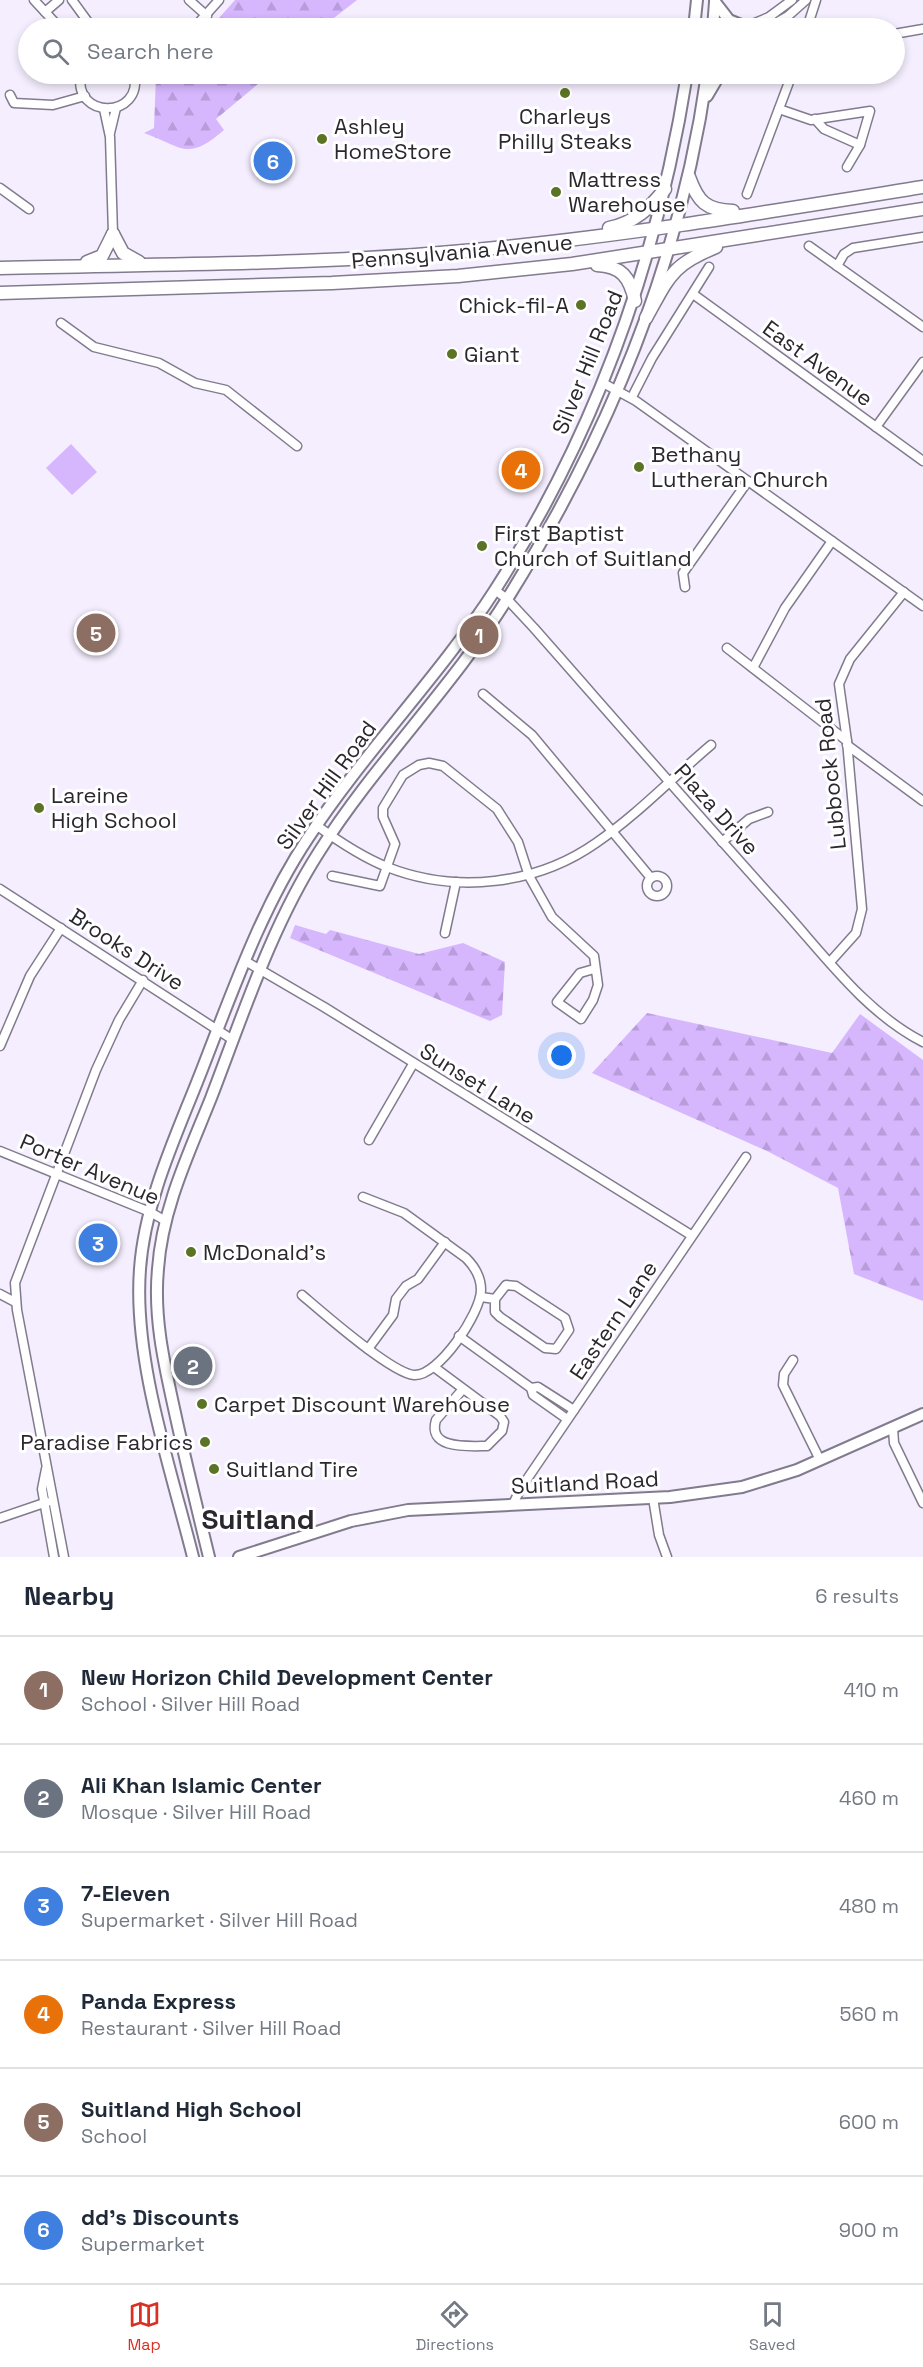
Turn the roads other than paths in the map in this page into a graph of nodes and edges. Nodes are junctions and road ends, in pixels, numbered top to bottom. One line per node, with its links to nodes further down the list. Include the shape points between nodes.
1 (34, 0): 11 (street)
2 (59, 0): 11 (street)
3 (72, 0): 14 (street)
4 (189, 0): 12 (street)
5 (219, 0): 12 (street)
6 (697, 0): 15 (main road)
7 (792, 0): 18 (street)
8 (806, 0): 19 (street)
9 (816, 0): 20 (street)
10 (715, 1): 16 (main road); 17 (main road)
11 (45, 12): 13 (street)
12 (207, 16)
13 (51, 18)
14 (85, 18)
15 (695, 18)
16 (714, 18)
17 (728, 18)
18 (767, 18)
19 (784, 18)
20 (810, 18)
21 (923, 29): 22 (street)
22 (905, 32)
23 (80, 84): 30 (street)
24 (134, 84): 32 (street, via 130,98)
25 (685, 84): 42 (main road, Silver Hill Road)
26 (706, 84): 31 (main road, Silver Hill Road)
27 (714, 84): 31 (main road)
28 (788, 84): 34 (street)
29 (10, 95): 30 (street, via 14,103 53,105)
30 (85, 96): 33 (street)
31 (703, 104): 39 (main road, Silver Hill Road)
32 (116, 108): 33 (street); 36 (street)
33 (104, 109): 36 (street)
34 (779, 109): 35 (street); 43 (street)
35 (815, 120): 37 (street, via 824,129); 37 (street, via 870,111)
36 (110, 137): 49 (street)
37 (860, 145): 38 (street)
38 (847, 167)
39 (688, 177): 46 (highway, via 706,207); 47 (main road, Silver Hill Road)
40 (923, 187): 46 (highway, Pennsylvania Avenue)
41 (0, 188): 44 (street)
42 (665, 189): 48 (main road, Silver Hill Road); 52 (highway, via 646,211 627,223)
43 (747, 194)
44 (29, 209)
45 (923, 209): 51 (highway, Pennsylvania Avenue)
46 (758, 212): 47 (highway, Pennsylvania Avenue)
47 (675, 225): 48 (highway, Pennsylvania Avenue); 54 (main road, Silver Hill Road)
48 (655, 228): 52 (highway, Pennsylvania Avenue); 55 (main road, Silver Hill Road)
49 (113, 234): 56 (highway, via 125,255); 58 (highway, via 102,256)
50 (923, 237): 59 (street, via 853,248)
51 (735, 239): 54 (highway, Pennsylvania Avenue); 65 (highway, via 696,254 677,267)
52 (560, 241): 56 (highway, Pennsylvania Avenue, via 398,256)
53 (809, 246): 59 (street)
54 (669, 249): 55 (highway, Pennsylvania Avenue); 65 (main road, Silver Hill Road)
55 (649, 252): 57 (highway, Pennsylvania Avenue); 64 (main road, Silver Hill Road)
56 (146, 264): 58 (highway, Pennsylvania Avenue)
57 (572, 264): 62 (highway, Pennsylvania Avenue, via 366,282); 64 (highway, via 619,270 628,280)
58 (74, 266): 61 (highway, Pennsylvania Avenue)
59 (837, 266): 67 (street)
60 (709, 267): 63 (street)
61 (0, 268)
62 (0, 293)
63 (693, 294): 71 (street); 72 (street, East Avenue)
64 (635, 301): 69 (main road, Silver Hill Road)
65 (646, 318): 70 (main road, Silver Hill Road)
66 (61, 323): 73 (street, via 94,347 159,363 195,383 226,390)
67 (923, 327)
68 (923, 362): 72 (street)
69 (603, 383): 70 (street); 78 (main road, Silver Hill Road, via 548,498)
70 (618, 390): 71 (street); 80 (main road, Silver Hill Road, via 571,489)
71 (632, 398): 75 (street)
72 (876, 427): 74 (street, East Avenue)
73 (297, 446)
74 (923, 461)
75 (748, 481): 76 (street); 77 (street, via 682,573)
76 (832, 541): 79 (street); 83 (street, via 785,608)
77 (685, 587)
78 (495, 590): 80 (street, Plaza Drive); 90 (main road, Silver Hill Road)
79 (904, 592): 81 (street); 85 (street, Lubbock Road, via 850,658 840,680)
80 (507, 599): 87 (street, Plaza Drive); 92 (main road, Silver Hill Road)
81 (923, 606)
82 (727, 648): 83 (street)
83 (753, 668): 85 (street)
84 (483, 694): 91 (street, via 532,735)
85 (847, 743): 88 (street); 103 (street, Lubbock Road, via 862,915 854,935)
86 (711, 745): 87 (street)
87 (668, 781): 91 (street); 93 (street, Plaza Drive)
88 (923, 801)
89 (768, 812): 93 (street, via 743,823)
90 (316, 825): 92 (street); 102 (main road, Silver Hill Road, via 281,884)
91 (613, 830): 96 (street, via 572,858); 97 (street)
92 (330, 835): 94 (street); 105 (main road, Silver Hill Road, via 296,892)
93 (722, 842): 103 (street, Plaza Drive)
94 (386, 867): 95 (street, via 380,886); 96 (street, via 395,844 383,817 384,802 407,771 429,763 446,768 502,815 518,842); 98 (street)
95 (332, 876)
96 (529, 876): 98 (street); 104 (street, via 556,922 594,956)
97 (651, 878)
98 (456, 882): 101 (street)
99 (0, 889): 100 (street, Brooks Drive)
100 (61, 928): 106 (street, Brooks Drive); 108 (street, via 30,976)
101 (446, 933)
102 (247, 962): 105 (street, Sunset Lane); 107 (main road, Silver Hill Road)
103 (830, 962): 110 (street, Plaza Drive, via 869,1003)
104 (594, 969): 104 (street, via 598,985 581,1019 557,1002 580,973)
105 (261, 971): 109 (main road, Silver Hill Road); 112 (street, Sunset Lane)
106 (143, 980): 107 (street, Brooks Drive); 116 (street, via 111,1035)
107 (218, 1031): 109 (street, Brooks Drive); 118 (main road, Silver Hill Road)
108 (2, 1035): 111 (street)
109 (233, 1040): 119 (main road, Silver Hill Road)
110 (923, 1042)
111 (0, 1046)
112 (413, 1064): 113 (street); 120 (street, Sunset Lane)
113 (369, 1140)
114 (0, 1151): 116 (street, Porter Avenue)
115 (746, 1157): 120 (street, Eastern Lane)
116 (56, 1174): 118 (street, Porter Avenue); 126 (street, via 17,1276)
117 (363, 1197): 121 (street, via 404,1214)
118 (150, 1212): 119 (street, Porter Avenue); 145 (main road, Silver Hill Road, via 140,1269 140,1326 149,1379)
119 (166, 1221): 146 (main road, Silver Hill Road, via 157,1275 160,1336)
120 (691, 1235): 133 (street, Eastern Lane)
121 (445, 1242): 124 (street, via 473,1265 481,1283); 128 (street, via 418,1279 396,1299 393,1315)
122 (0, 1294): 126 (street)
123 (302, 1295): 128 (street)
124 (481, 1297): 125 (street); 127 (street)
125 (495, 1299): 125 (street, via 495,1311 500,1317 545,1348 556,1348 569,1330 565,1318 516,1286 506,1285)
126 (15, 1302): 139 (street, via 47,1466 42,1489)
127 (459, 1336): 130 (street); 131 (street)
128 (368, 1348): 130 (street, via 413,1375)
129 (794, 1360): 137 (street, via 784,1374 783,1385)
130 (434, 1367): 132 (street)
131 (531, 1388): 133 (street, via 538,1387); 135 (street, via 533,1395)
132 (463, 1389): 132 (street, via 504,1422 502,1431 487,1446 456,1447 444,1443 436,1433 436,1420)
133 (574, 1410): 135 (street, Eastern Lane)
134 (923, 1414): 136 (main road, Suitland Road)
135 (567, 1419): 141 (street, Eastern Lane)
136 (893, 1428): 137 (main road, Suitland Road); 140 (street, via 894,1443)
137 (820, 1460): 138 (main road, Suitland Road, via 742,1487)
138 (653, 1498): 141 (main road, Suitland Road); 148 (street)
139 (49, 1502): 142 (street); 143 (street); 144 (street)
140 (923, 1503)
141 (513, 1504): 147 (main road, Suitland Road, via 408,1510 368,1517)
142 (0, 1518)
143 (54, 1557)
144 (64, 1557)
145 (193, 1557)
146 (209, 1557)
147 (239, 1557)
148 (667, 1557)

